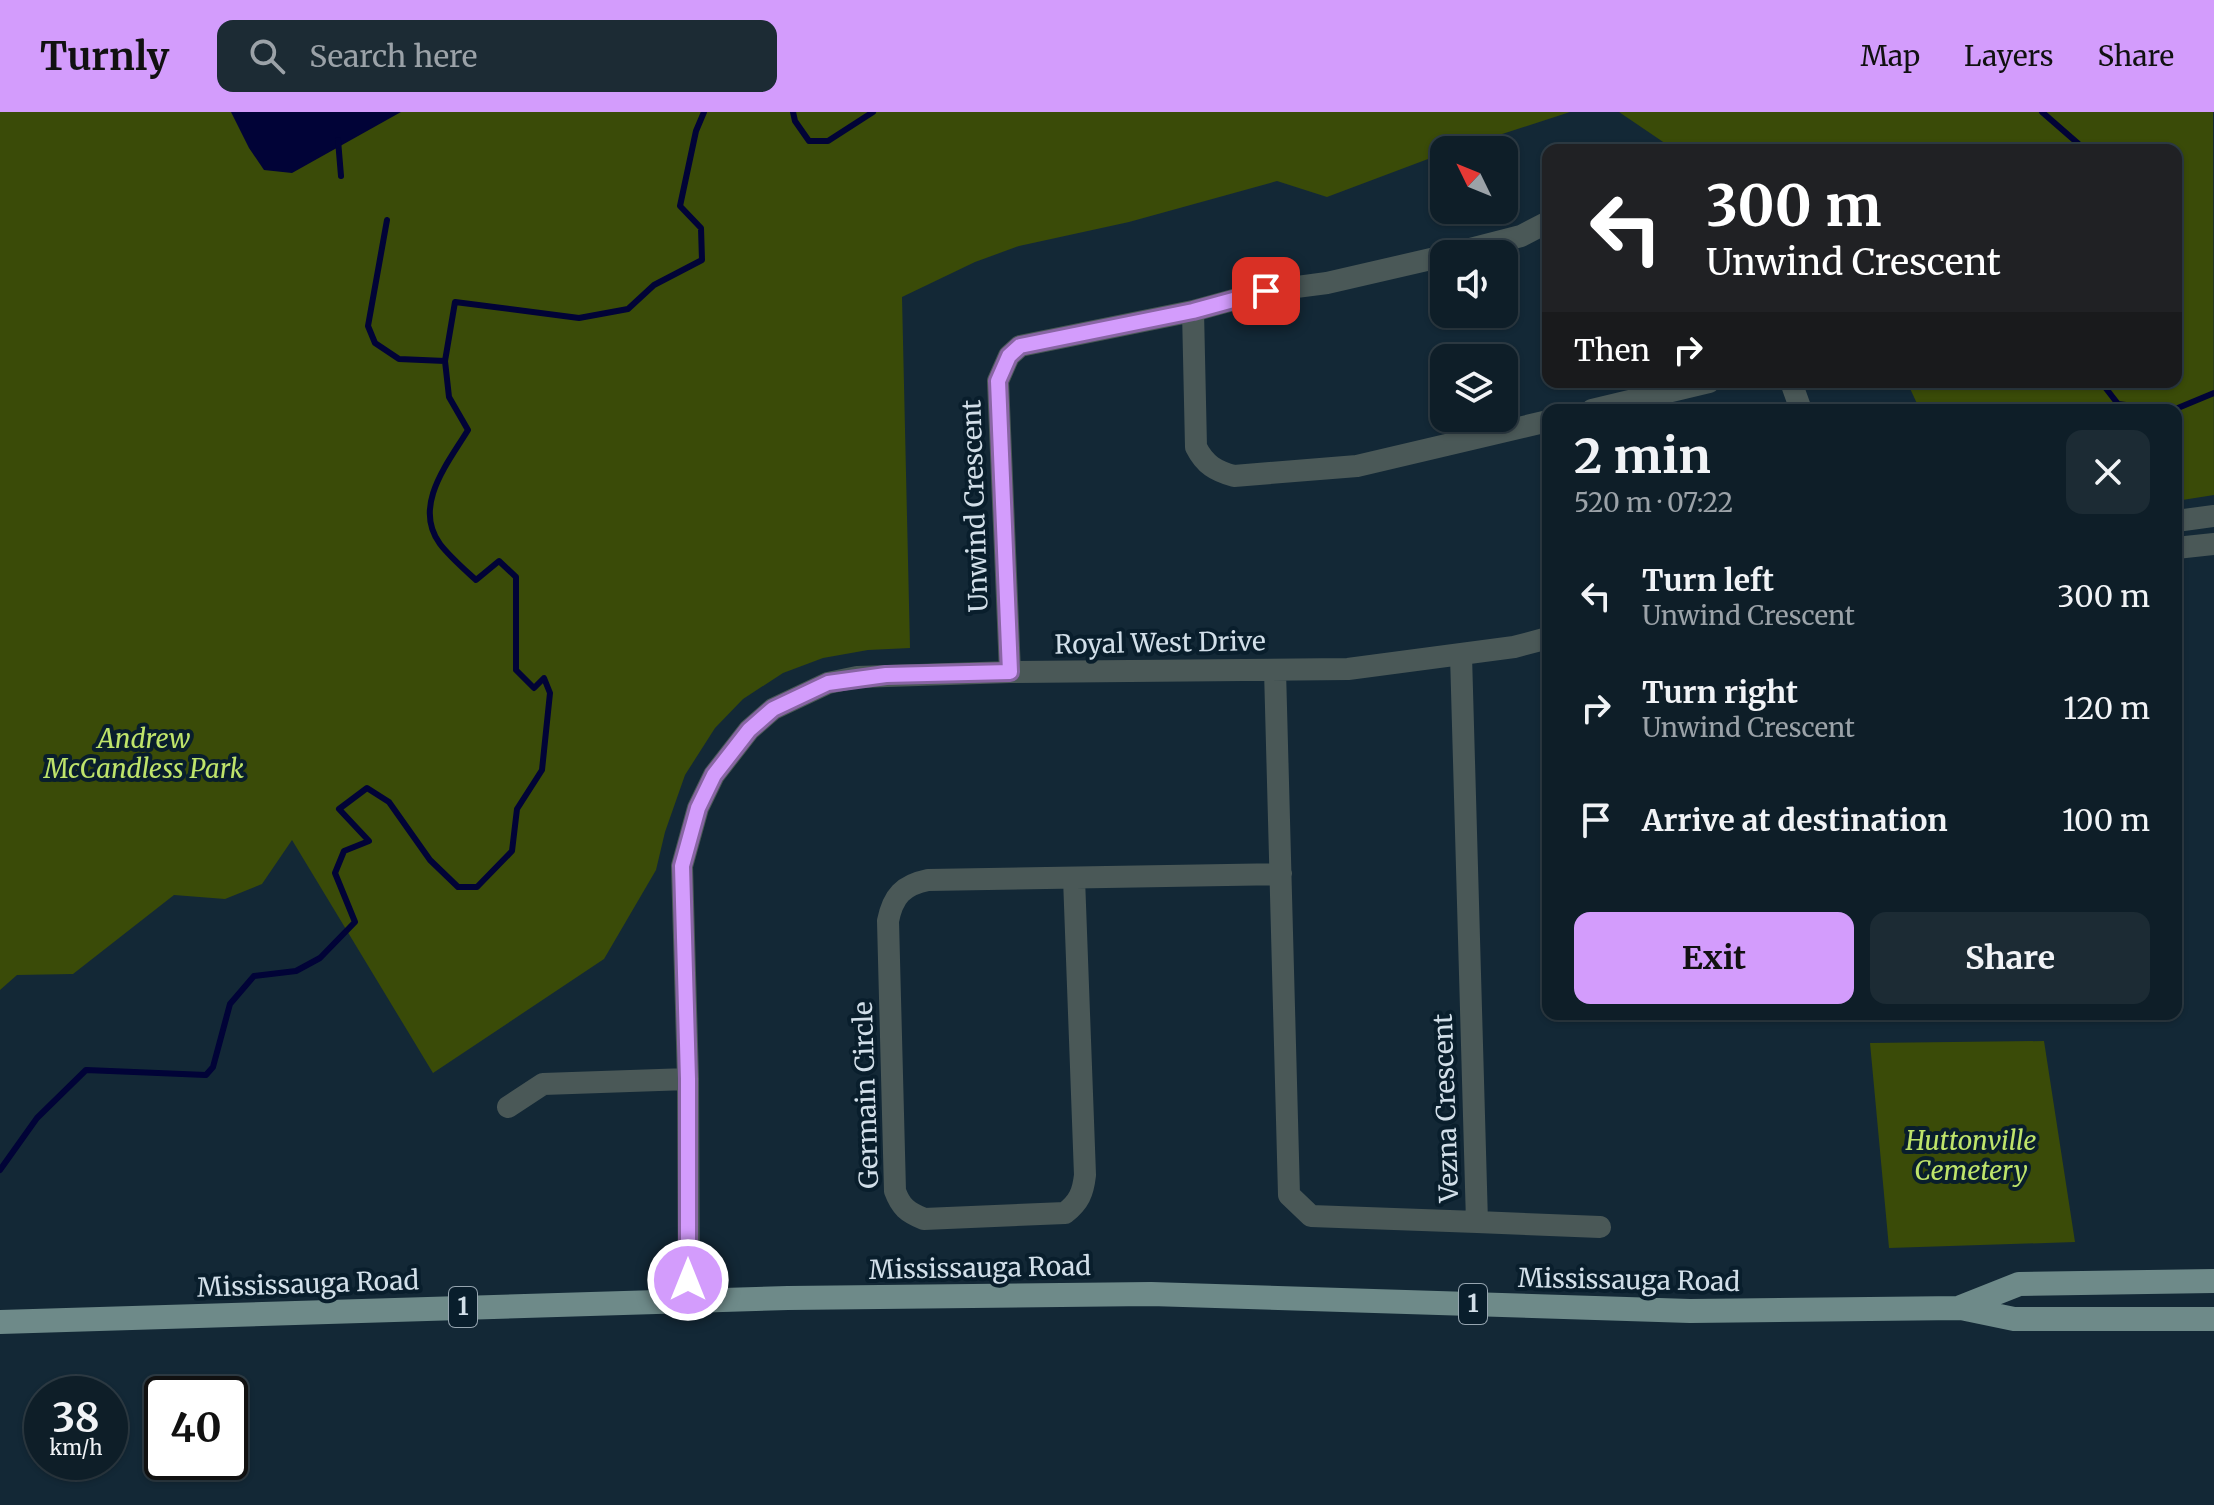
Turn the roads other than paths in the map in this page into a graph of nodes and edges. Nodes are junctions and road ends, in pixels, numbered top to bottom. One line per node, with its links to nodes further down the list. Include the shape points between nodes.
1 (1542, 225): 2 (street)
2 (1505, 240)
3 (1430, 259): 4 (street, Unwind Crescent)
4 (1193, 311): 7 (street, via 1196,447 1208,465 1221,472 1234,476 1357,466); 15 (street, Unwind Crescent, via 1020,346 1002,368 998,381)
5 (1684, 388): 6 (street)
6 (1617, 404)
7 (1542, 422)
8 (2214, 516): 9 (street)
9 (2182, 520)
10 (2214, 544): 11 (street)
11 (2182, 547)
12 (1542, 640): 13 (street, Royal West Drive)
13 (1461, 655): 14 (street, Royal West Drive, via 1348,669); 20 (street, Vezna Crescent)
14 (1275, 670): 15 (street, Royal West Drive); 16 (street, Vezna Crescent)
15 (1010, 672): 18 (street, Royal West Drive, via 886,675 828,683 773,709 731,751 698,808 682,866)
16 (1281, 874): 17 (street, Germain Circle); 20 (street, Vezna Crescent, via 1289,1195 1311,1216)
17 (1074, 878): 17 (street, Germain Circle, via 928,880 912,883 891,904 895,1191 909,1213 924,1219 1065,1213 1078,1203 1085,1175)
18 (688, 1079): 19 (street, via 543,1084); 23 (street, Royal West Drive)
19 (508, 1107)
20 (1477, 1222): 21 (street)
21 (1600, 1227)
22 (2214, 1281): 24 (main road, Mississauga Road / 1, via 2019,1284)
23 (689, 1300): 24 (main road, Mississauga Road / 1, via 1151,1294 1690,1311); 26 (main road, Mississauga Road / 1)
24 (1961, 1308): 25 (main road, Mississauga Road / 1, via 2014,1319)
25 (2214, 1319)
26 (0, 1322)

